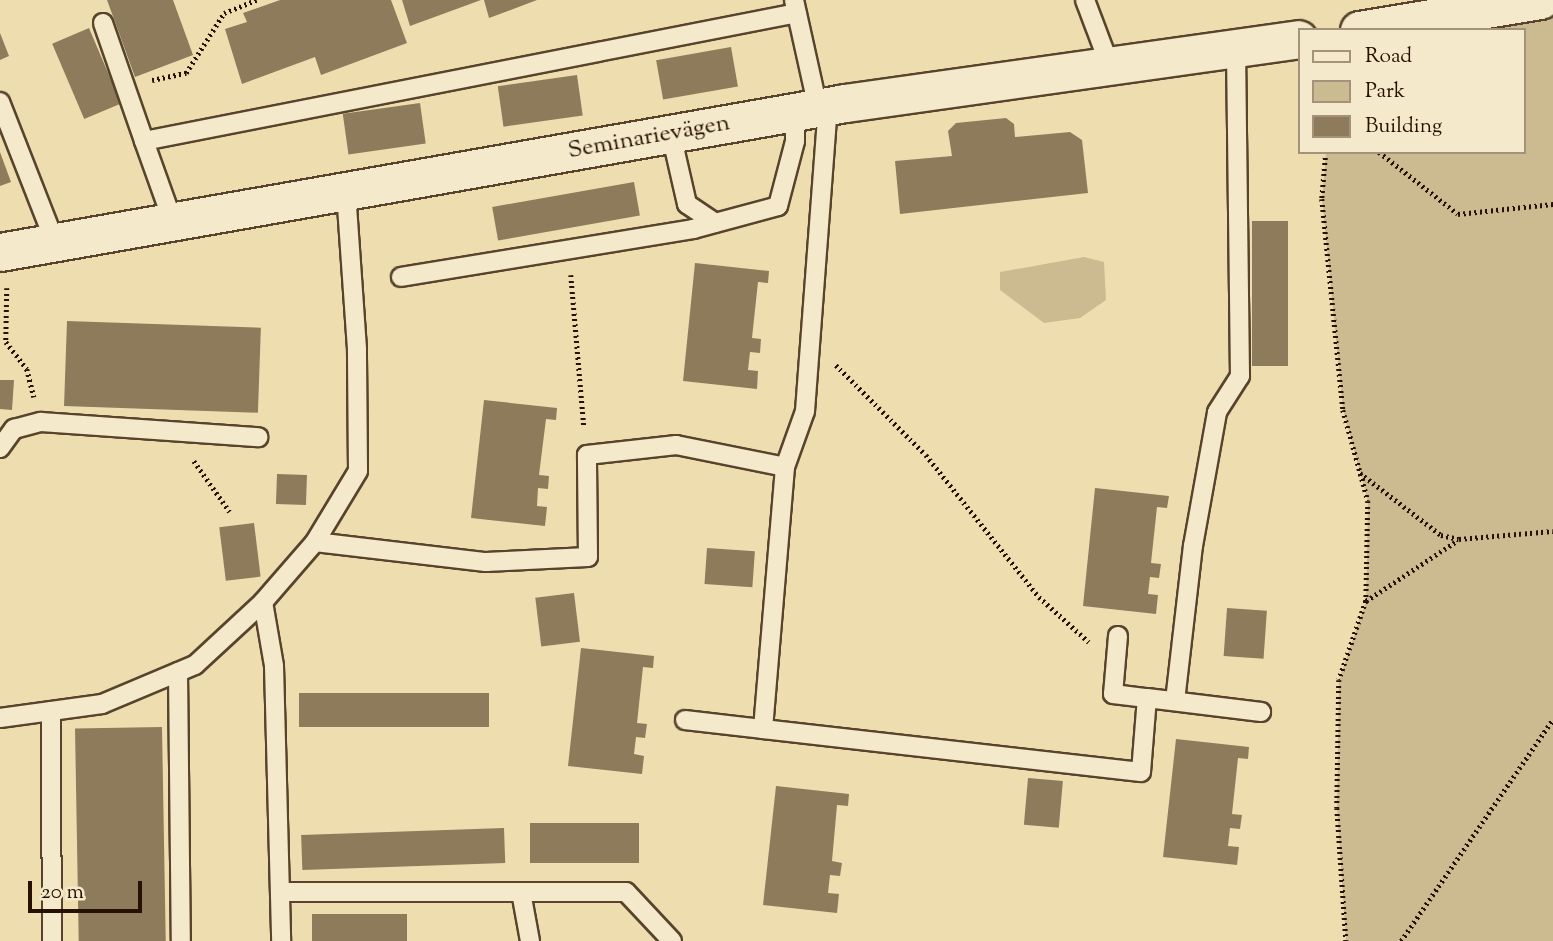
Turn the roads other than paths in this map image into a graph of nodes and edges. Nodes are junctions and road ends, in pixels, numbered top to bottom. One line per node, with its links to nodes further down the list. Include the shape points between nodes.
1 (1085, 0): 8 (lane)
2 (1541, 0): 5 (street)
3 (795, 6): 10 (lane); 12 (lane)
4 (103, 23): 12 (lane)
5 (1371, 28)
6 (1298, 39): 7 (street, Seminarievägen)
7 (1236, 48): 8 (street, Seminarievägen); 27 (lane, via 1240,376 1217,412 1193,546)
8 (1110, 66): 10 (street, Seminarievägen)
9 (0, 102): 16 (lane)
10 (814, 109): 11 (street, Seminarievägen); 15 (lane, via 795,141 778,206); 21 (lane, via 805,411)
11 (671, 134): 13 (street, Seminarievägen); 15 (lane, via 687,204)
12 (144, 141): 14 (lane)
13 (346, 192): 14 (street, Seminarievägen); 22 (lane, via 357,349 358,471)
14 (173, 222): 16 (street, Seminarievägen)
15 (715, 223): 18 (lane)
16 (55, 242): 17 (street, Seminarievägen)
17 (4, 251)
18 (401, 277)
19 (258, 437): 20 (lane, via 41,422 14,429)
20 (0, 448)
21 (785, 467): 22 (lane, via 676,445 587,455 588,557 486,562); 32 (lane)
22 (315, 542): 23 (lane)
23 (263, 602): 25 (lane, via 195,665); 33 (lane, via 274,666)
24 (1118, 636): 26 (lane, via 1113,694)
25 (178, 672): 28 (lane, via 102,704); 36 (lane)
26 (1147, 698): 27 (lane); 32 (lane, via 1141,772)
27 (1175, 701): 29 (lane)
28 (51, 711): 30 (lane); 35 (lane)
29 (1261, 712)
30 (0, 718)
31 (685, 720): 32 (lane)
32 (763, 729)
33 (281, 892): 34 (lane); 37 (lane)
34 (521, 892): 38 (lane); 39 (lane, via 626,892)
35 (52, 941)
36 (181, 941)
37 (281, 941)
38 (530, 941)
39 (672, 941)

